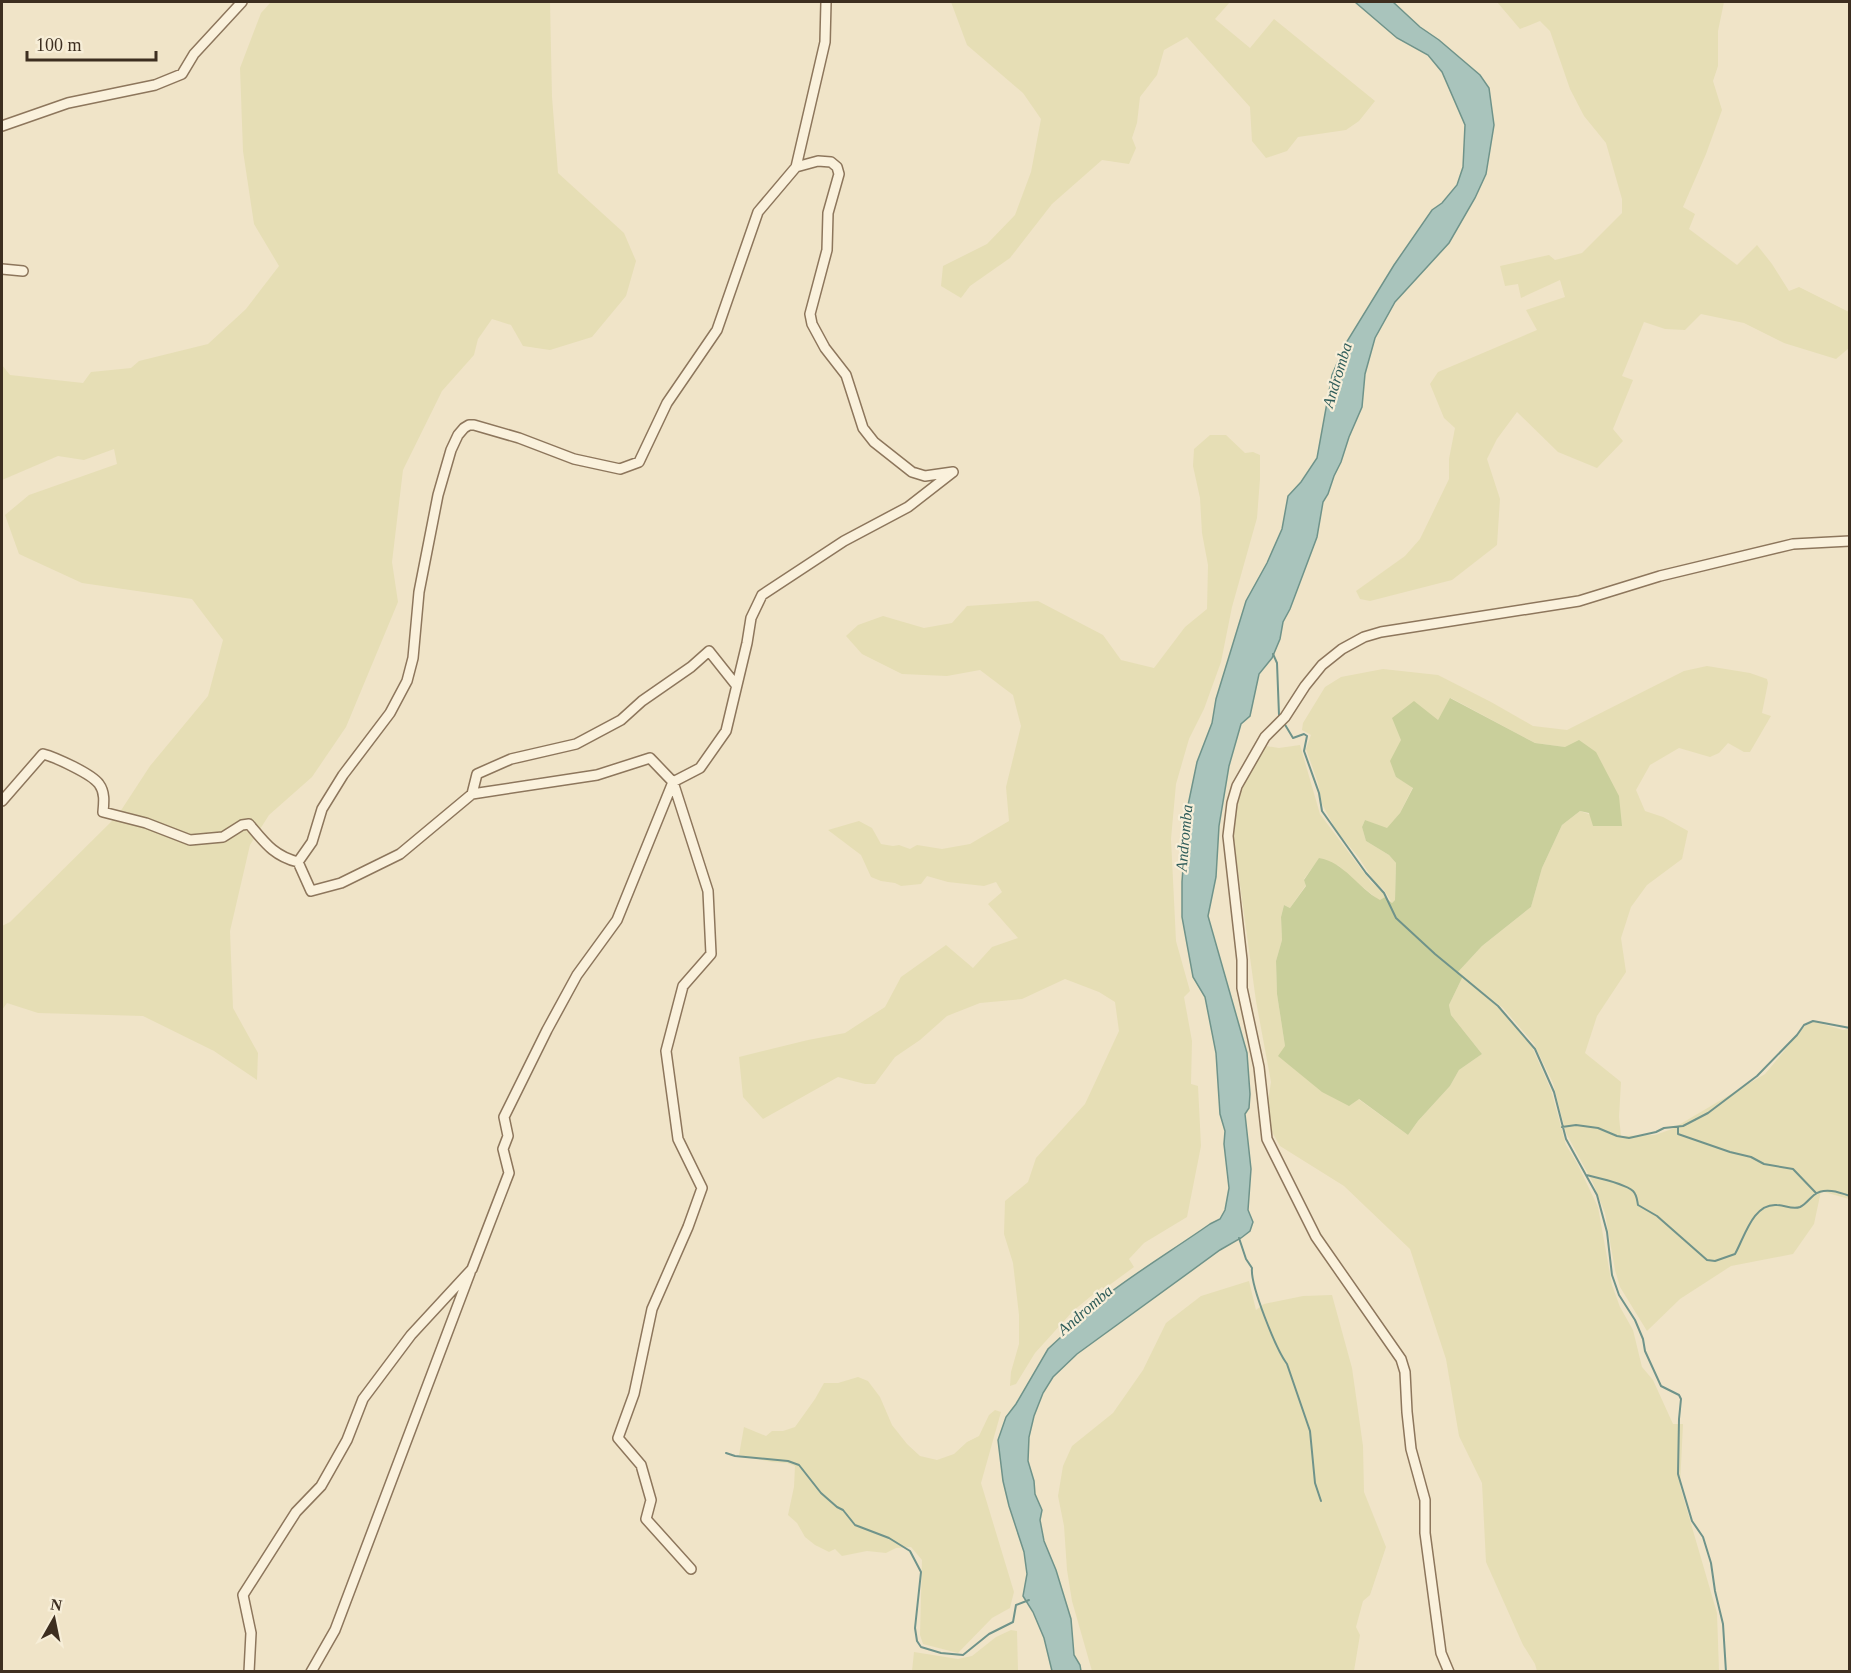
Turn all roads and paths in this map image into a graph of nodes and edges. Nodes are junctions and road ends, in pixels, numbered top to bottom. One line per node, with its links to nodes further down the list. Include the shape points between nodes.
1 (242, 2): 3 (street, via 199,48 182,74 155,85 68,103)
2 (826, 2): 4 (street, via 825,42)
3 (2, 126)
4 (796, 166): 8 (street, via 831,162 839,174 828,213 827,250 810,314 825,348 846,375 863,428 874,442 912,472 925,476 954,471 908,507 844,541 762,595 751,618); 12 (street, via 758,212 717,330 667,403 639,462 620,469 574,459 474,424 458,435 431,526 407,681 390,713 322,809 312,842)
5 (2, 269): 6 (street)
6 (23, 271)
7 (1850, 541): 17 (street, via 1793,543 1579,600 1364,637 1322,665 1282,720 1264,736 1237,786 1228,836 1242,988 1259,1067 1267,1139 1317,1237 1401,1359 1412,1449 1425,1500 1425,1533 1441,1653)
8 (736, 685): 9 (street, via 726,731 700,768); 10 (street, via 709,651 621,720 576,744 511,759 477,774)
9 (673, 782): 10 (street, via 650,758 597,775); 13 (street, via 617,920 577,975 504,1117 508,1136 503,1149 509,1173); 14 (street, via 708,891 711,954 683,986 666,1051 678,1139 702,1188 652,1310 634,1394 618,1438 641,1465 651,1500 646,1519)
10 (472, 794): 12 (street, via 400,854 341,883 311,891)
11 (2, 801): 12 (street, via 43,754 58,758 98,782 105,799 103,812 190,840 223,837 249,824 282,858)
12 (298, 862)
13 (472, 1269): 15 (street, via 411,1335 363,1399 347,1440 321,1486 296,1512 243,1595 251,1633); 16 (street, via 335,1630)
14 (691, 1569)
15 (249, 1671)
16 (311, 1671)
17 (1449, 1671)

